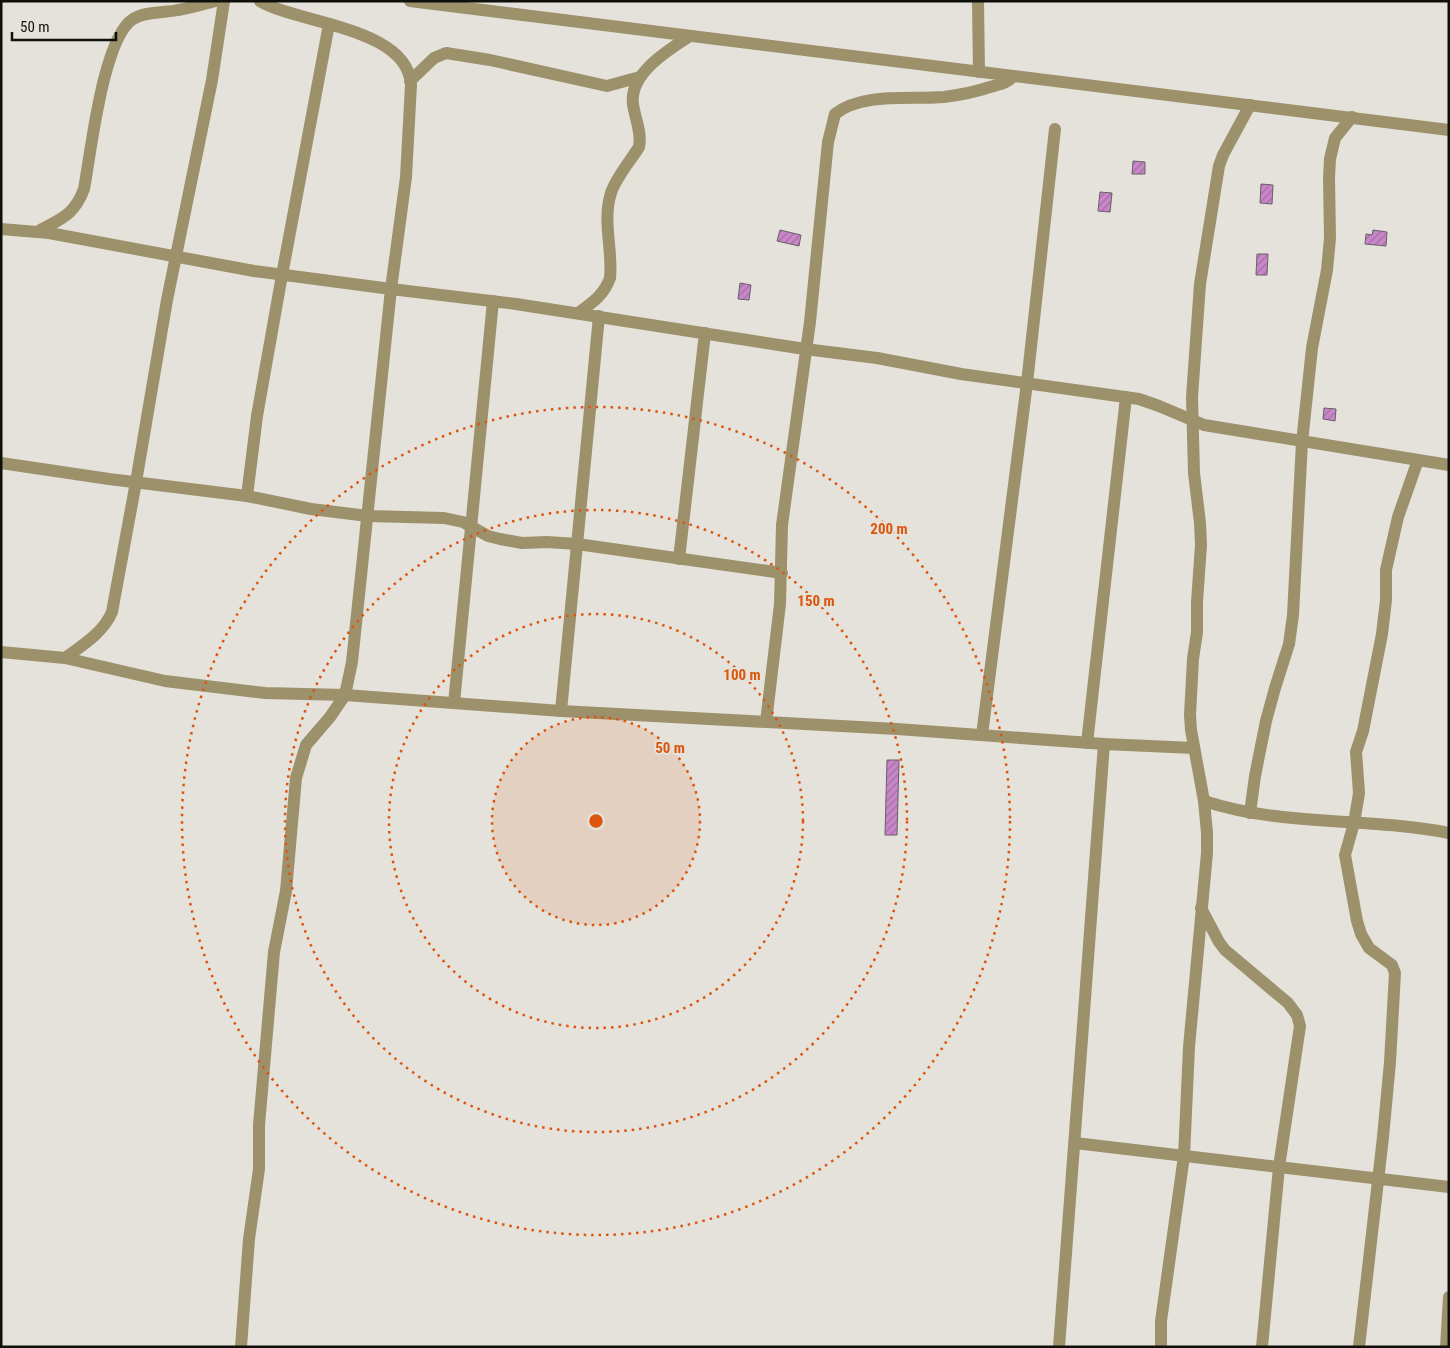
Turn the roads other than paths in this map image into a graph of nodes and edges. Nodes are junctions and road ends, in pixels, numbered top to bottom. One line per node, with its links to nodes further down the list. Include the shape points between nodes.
1 (216, 1): 17 (street, via 144,15 133,19 121,32 103,80 79,202 72,211)
2 (224, 1): 18 (street, via 212,80)
3 (260, 1): 6 (street)
4 (410, 1): 7 (street)
5 (978, 1): 8 (street)
6 (329, 24): 11 (street, via 379,42 398,58); 19 (street)
7 (690, 36): 8 (street); 10 (street, via 668,50)
8 (979, 72): 9 (street)
9 (1013, 76): 12 (street); 25 (street, via 1006,82 972,92 945,97 870,100 850,105 835,114 828,142)
10 (640, 77): 11 (street, via 607,86 446,53 434,58); 22 (street, via 633,95 639,147 614,183 609,200 610,278 599,298)
11 (410, 81): 20 (street, via 406,177)
12 (1250, 105): 13 (street); 28 (street, via 1223,155 1216,177 1200,284)
13 (1352, 118): 15 (street); 29 (street, via 1335,138 1330,159 1327,270 1312,348)
14 (1055, 130): 26 (street)
15 (1449, 130)
16 (1, 229): 17 (street)
17 (37, 232): 18 (street)
18 (175, 258): 19 (street); 33 (street)
19 (282, 274): 20 (street); 34 (street, via 257,416)
20 (391, 290): 21 (street); 35 (street)
21 (493, 301): 22 (street); 36 (street)
22 (578, 313): 23 (street)
23 (599, 316): 24 (street); 37 (street)
24 (705, 333): 25 (street); 38 (street)
25 (805, 349): 26 (street); 39 (street, via 782,525)
26 (1027, 383): 27 (street); 46 (street)
27 (1126, 397): 28 (street, via 1159,406); 47 (street)
28 (1192, 421): 29 (street); 49 (street, via 1200,538 1198,632 1190,697)
29 (1302, 442): 30 (street); 51 (street, via 1289,644 1268,713)
30 (1418, 460): 32 (street); 52 (street, via 1398,517 1386,570 1382,634 1356,752 1359,794)
31 (1, 463): 33 (street)
32 (1449, 465)
33 (136, 482): 34 (street); 41 (street, via 112,612 100,630)
34 (247, 496): 35 (street)
35 (368, 516): 36 (street, via 444,518 463,522); 42 (street)
36 (472, 528): 37 (street, via 488,536 522,543); 43 (street)
37 (577, 544): 38 (street); 44 (street)
38 (679, 559): 39 (street)
39 (782, 573): 45 (street)
40 (1, 652): 41 (street)
41 (65, 658): 42 (street, via 165,681 265,693)
42 (346, 695): 43 (street); 61 (street, via 306,746 296,778 286,892 274,952 259,1124 259,1169 249,1239)
43 (454, 703): 44 (street)
44 (561, 711): 45 (street)
45 (766, 722): 46 (street)
46 (982, 735): 47 (street)
47 (1087, 743): 48 (street)
48 (1104, 744): 49 (street); 55 (street)
49 (1194, 748): 50 (street)
50 (1204, 801): 51 (street); 54 (street, via 1208,833)
51 (1250, 813): 52 (street)
52 (1354, 823): 53 (street, via 1410,826); 58 (street, via 1345,856 1357,921 1369,948 1392,965 1395,973)
53 (1449, 833)
54 (1201, 908): 56 (street); 57 (street, via 1225,950 1288,1002 1297,1015 1299,1040)
55 (1075, 1143): 56 (street); 62 (street)
56 (1184, 1156): 57 (street); 63 (street, via 1161,1322)
57 (1279, 1167): 58 (street); 64 (street)
58 (1378, 1179): 59 (street); 65 (street)
59 (1449, 1187)
60 (1449, 1297): 66 (street)
61 (241, 1347)
62 (1059, 1347)
63 (1161, 1347)
64 (1262, 1347)
65 (1359, 1347)
66 (1446, 1347)

